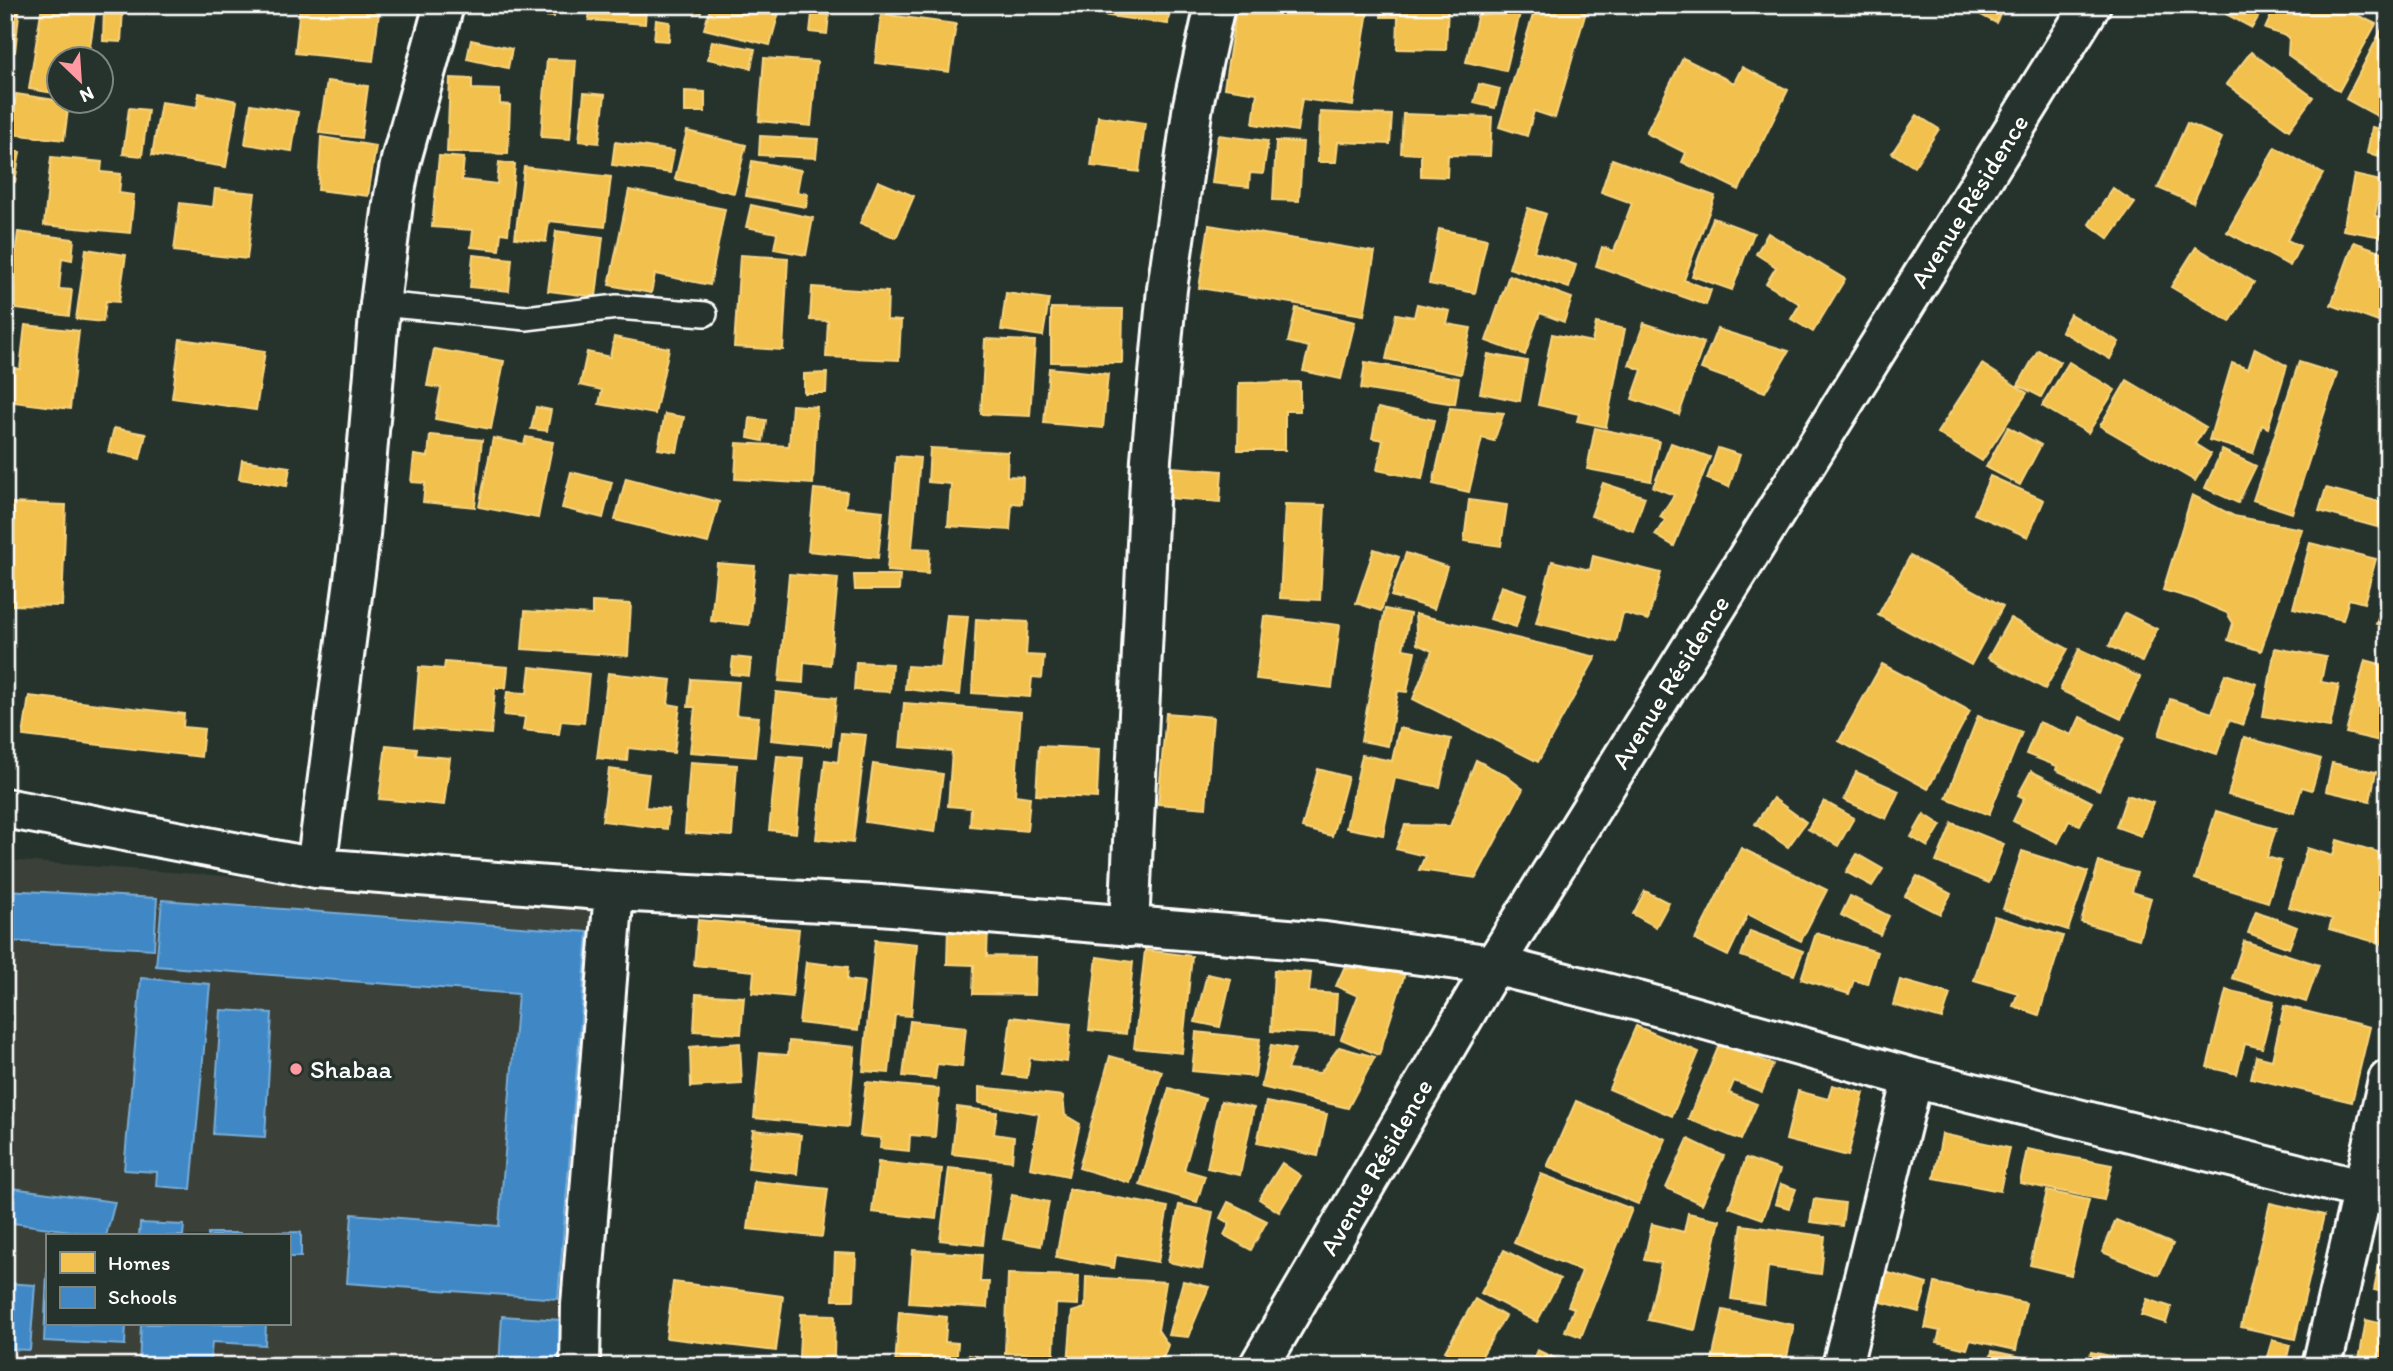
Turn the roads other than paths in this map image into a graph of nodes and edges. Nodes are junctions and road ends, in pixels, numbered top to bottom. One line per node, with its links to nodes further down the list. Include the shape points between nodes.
1 (444, 5): 4 (street, via 401,160)
2 (1215, 5): 9 (street, via 1194,105 1167,289 1151,459)
3 (2091, 5): 10 (street, Avenue Résidence)
4 (380, 304): 5 (lane, via 526,318 617,307); 7 (street, via 360,535)
5 (705, 314)
6 (5, 808): 7 (street)
7 (316, 868): 8 (street)
8 (614, 891): 9 (street, via 880,905); 14 (street)
9 (1129, 927): 10 (street, via 1325,942)
10 (1494, 965): 11 (street); 15 (street, Avenue Résidence)
11 (1913, 1078): 13 (street); 16 (street)
12 (2388, 1080): 13 (street)
13 (2375, 1193): 17 (street)
14 (580, 1366)
15 (1259, 1366)
16 (1842, 1366)
17 (2322, 1366)

